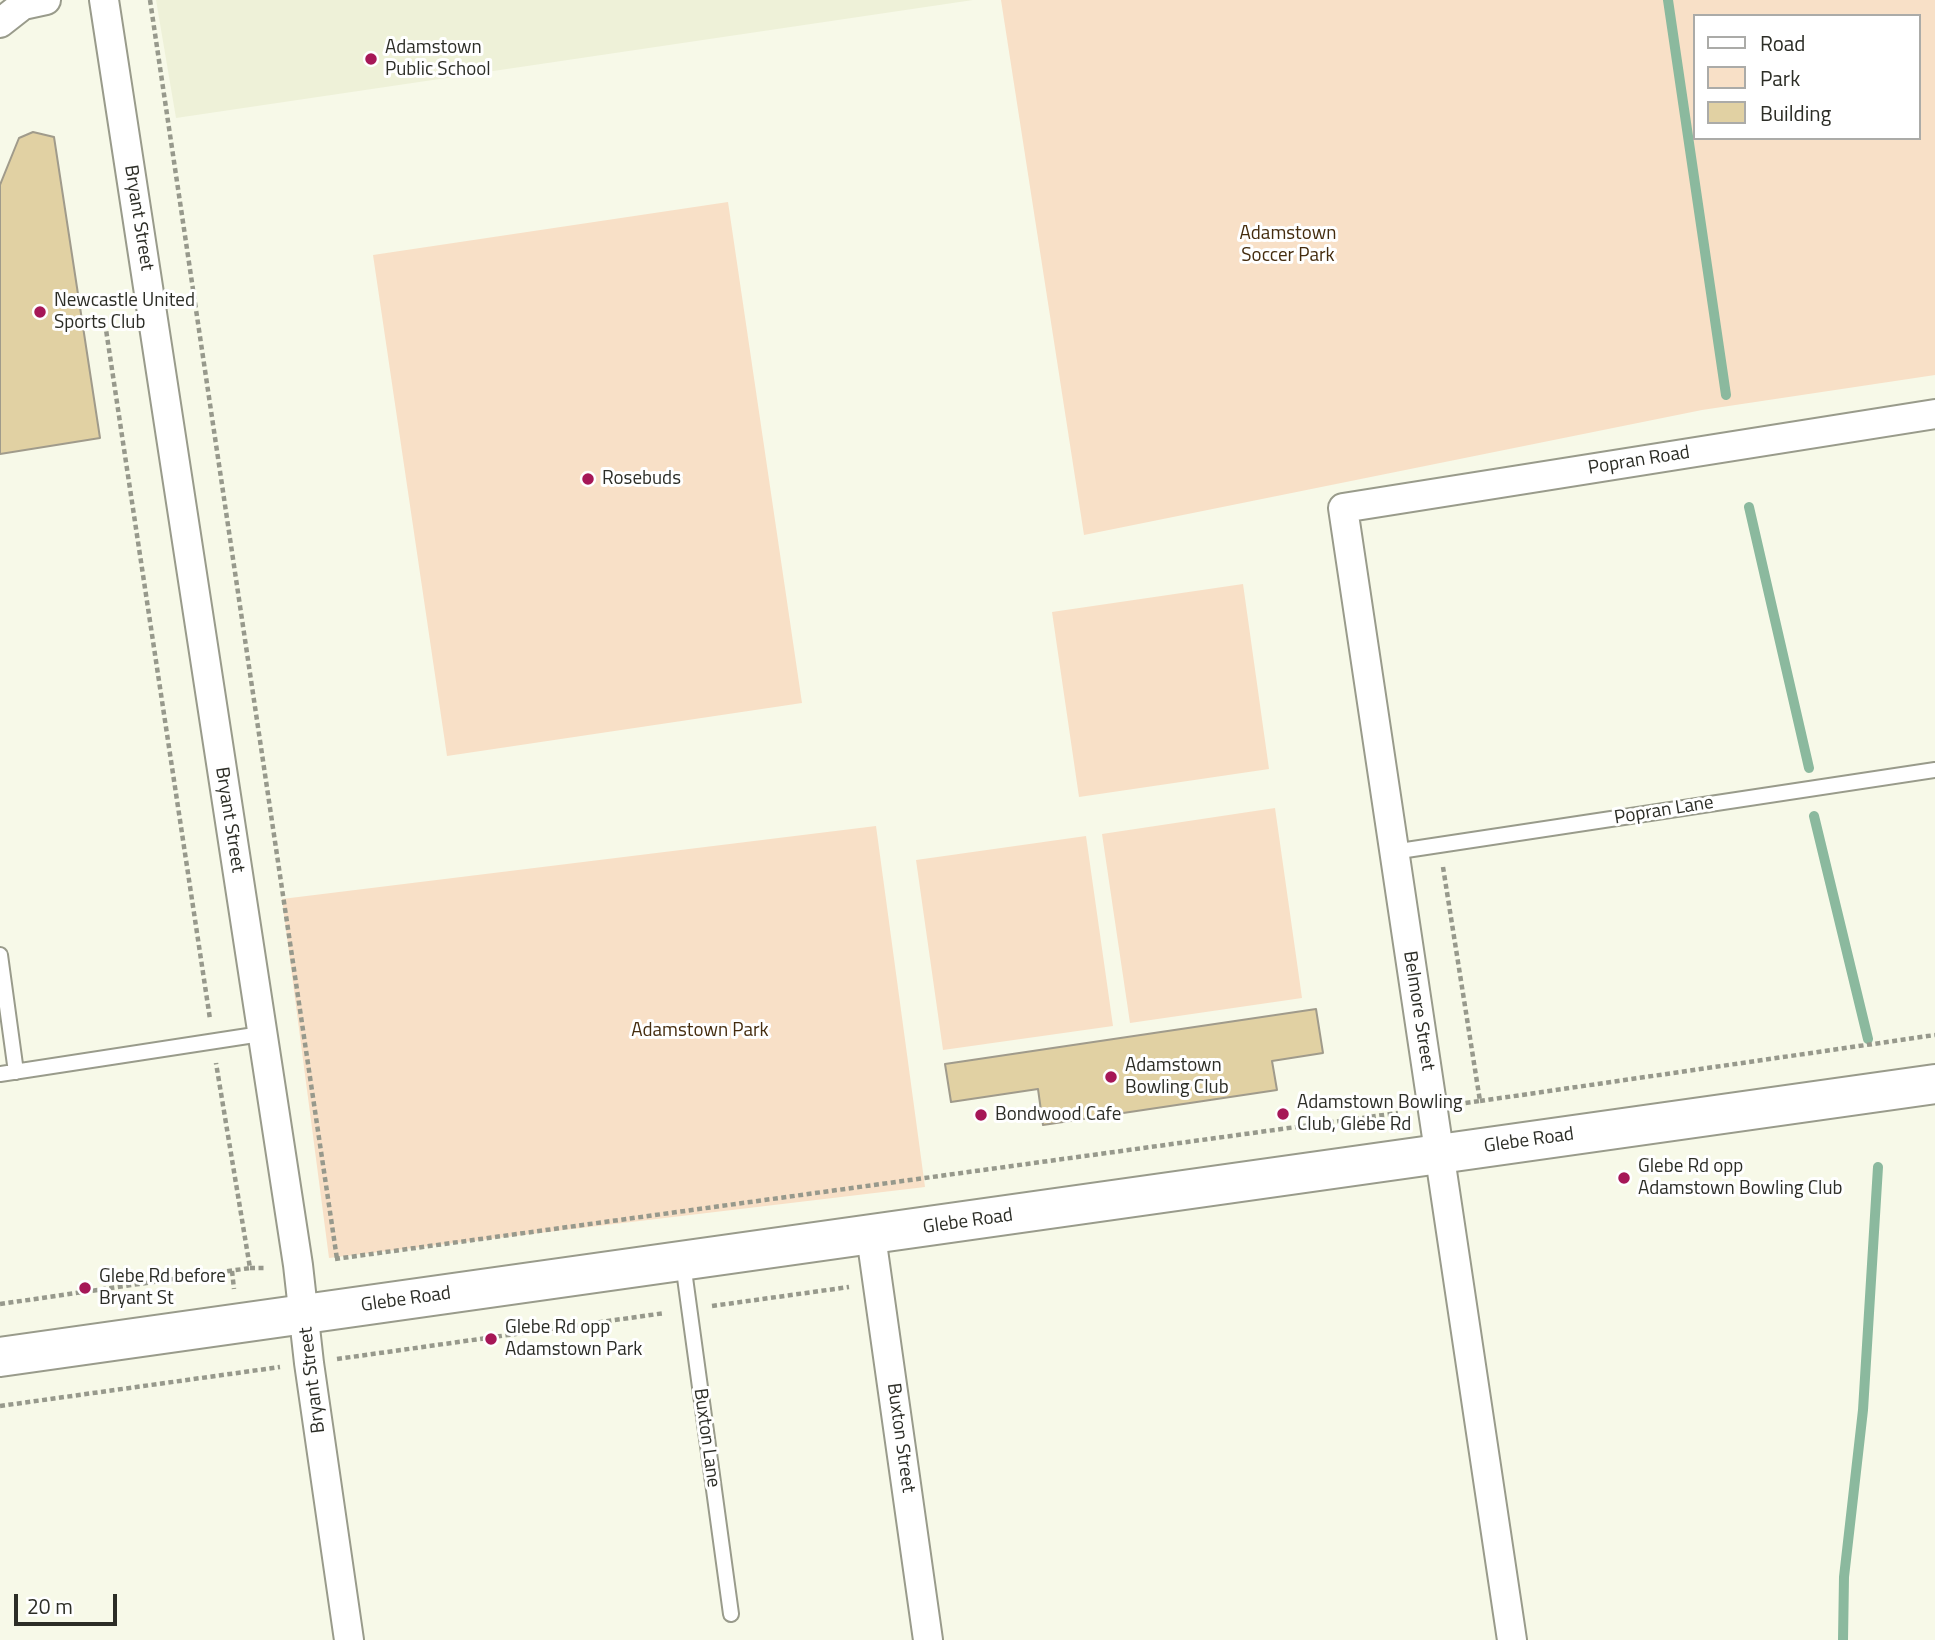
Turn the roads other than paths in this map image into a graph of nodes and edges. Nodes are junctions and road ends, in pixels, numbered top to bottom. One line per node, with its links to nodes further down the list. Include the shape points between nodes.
1 (46, 0): 3 (street, via 23,5)
2 (104, 0): 9 (street, Bryant Street)
3 (0, 23)
4 (1935, 414): 5 (street, Popran Road)
5 (1343, 508): 7 (street, Belmore Street)
6 (1935, 770): 7 (lane, Popran Lane)
7 (1393, 852): 13 (street, Belmore Street)
8 (0, 955): 10 (lane)
9 (261, 1034): 10 (lane); 16 (street, Bryant Street)
10 (16, 1072): 11 (lane)
11 (0, 1074)
12 (1935, 1084): 13 (main road, Glebe Road)
13 (1441, 1153): 14 (main road, Glebe Road); 21 (street, Belmore Street)
14 (872, 1236): 15 (main road, Glebe Road); 20 (street, Buxton Street)
15 (682, 1262): 16 (main road, Glebe Road); 18 (lane, Buxton Lane)
16 (305, 1313): 17 (main road, Glebe Road); 19 (street, Bryant Street)
17 (0, 1357)
18 (730, 1614)
19 (349, 1640)
20 (928, 1640)
21 (1512, 1640)

